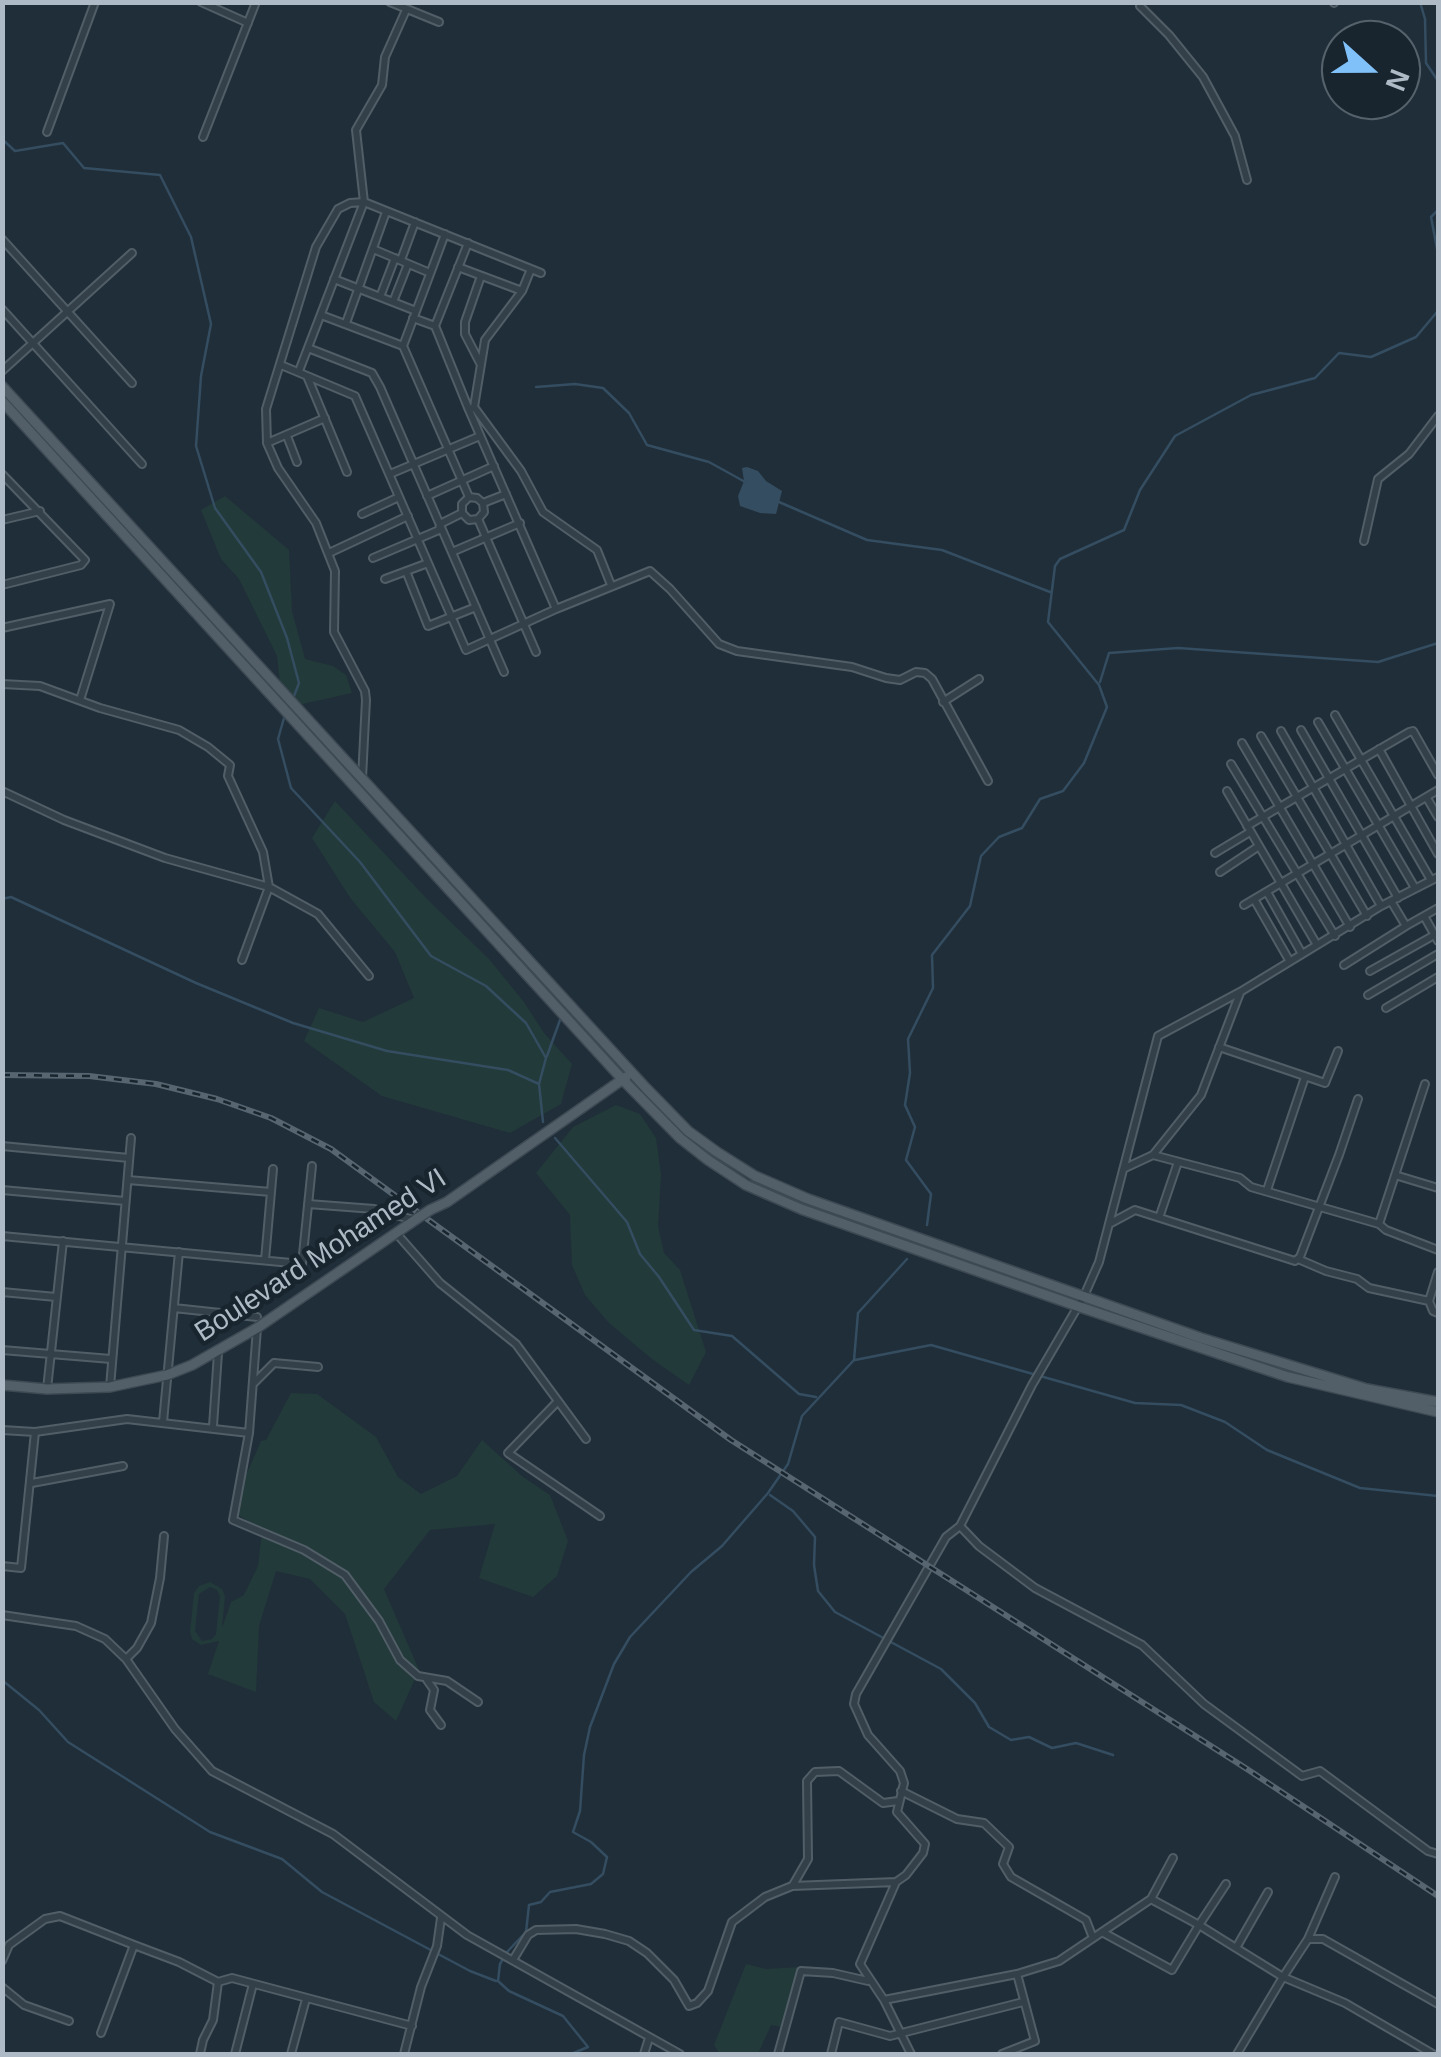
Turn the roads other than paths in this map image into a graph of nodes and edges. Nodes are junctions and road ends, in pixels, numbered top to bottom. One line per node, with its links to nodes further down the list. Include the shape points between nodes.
1 (96, 2): 9 (street)
2 (202, 2): 8 (street)
3 (256, 2): 8 (street)
4 (390, 2): 6 (street)
5 (1142, 2): 11 (street, via 1203,77)
6 (406, 10): 7 (street); 12 (street, via 382,85 356,130)
7 (439, 22)
8 (248, 23): 10 (street)
9 (48, 132)
10 (203, 137)
11 (1248, 180)
12 (364, 202): 13 (street); 26 (street); 41 (street, via 338,209 327,223)
13 (386, 212): 14 (street); 18 (street)
14 (415, 222): 15 (street); 20 (street)
15 (445, 234): 17 (street); 23 (street)
16 (2, 239): 32 (street)
17 (468, 243): 21 (street); 22 (street)
18 (373, 249): 20 (street); 27 (street)
19 (132, 253): 32 (street)
20 (401, 260): 23 (street); 29 (street); 30 (street)
21 (458, 268): 25 (street); 36 (street)
22 (531, 269): 24 (street); 28 (street)
23 (430, 273): 33 (street)
24 (541, 273)
25 (481, 276): 28 (street); 40 (street, via 464,322)
26 (334, 279): 27 (street); 34 (street)
27 (359, 288): 29 (street); 35 (street)
28 (522, 291): 40 (street, via 485,340)
29 (380, 297): 30 (street)
30 (393, 302): 33 (street)
31 (2, 309): 37 (street)
32 (68, 312): 37 (street); 44 (street)
33 (414, 314): 36 (street); 38 (street)
34 (321, 315): 35 (street); 39 (street)
35 (346, 323): 38 (street)
36 (435, 326): 47 (street)
37 (33, 344): 42 (street); 55 (street)
38 (402, 346): 53 (street)
39 (308, 348): 43 (street); 56 (street, via 372,374)
40 (480, 364): 47 (street)
41 (282, 365): 43 (street); 52 (street, via 266,409)
42 (2, 372)
43 (303, 373): 49 (street); 60 (street, via 355,396)
44 (132, 383)
45 (2, 386): 109 (main road)
46 (2, 401): 164 (main road)
47 (471, 409): 51 (street); 85 (street, via 544,512 597,550)
48 (1438, 416): 77 (street, via 1409,454 1378,479)
49 (325, 418): 50 (street); 58 (street)
50 (287, 436): 52 (street); 54 (street)
51 (480, 436): 53 (street); 57 (street)
52 (267, 443): 79 (street)
53 (447, 450): 56 (street); 61 (street)
54 (297, 462)
55 (142, 464)
56 (412, 464): 60 (street); 63 (street)
57 (494, 466): 61 (street); 62 (street)
58 (347, 472)
59 (2, 474): 67 (street)
60 (390, 474): 64 (street)
61 (460, 481): 63 (street); 65 (street)
62 (506, 494): 66 (street); 73 (street)
63 (427, 496): 74 (street)
64 (399, 497): 69 (street); 70 (street)
65 (469, 497): 66 (street); 68 (street)
66 (483, 504): 71 (street)
67 (41, 511): 72 (street); 84 (street, via 84,563)
68 (462, 513): 71 (street); 74 (street)
69 (362, 514)
70 (408, 516): 76 (street); 79 (street)
71 (478, 518): 75 (street)
72 (2, 520)
73 (520, 523): 75 (street); 87 (street)
74 (440, 524): 76 (street); 78 (street)
75 (486, 538): 78 (street); 89 (street)
76 (418, 540): 80 (street); 81 (street)
77 (1364, 541)
78 (452, 552): 86 (street)
79 (329, 553): 109 (street, via 336,580 334,632 366,700)
80 (373, 558)
81 (428, 563): 82 (street); 88 (street)
82 (406, 571): 83 (street); 88 (street, via 428,626)
83 (385, 579)
84 (2, 586)
85 (611, 586): 87 (street); 97 (street, via 650,571 719,644 900,680 925,673)
86 (476, 607): 88 (street); 91 (street)
87 (556, 609): 89 (street)
88 (452, 618): 91 (street, via 466,650)
89 (524, 624): 91 (street); 92 (street)
90 (2, 628): 96 (street, via 110,604)
91 (490, 639): 93 (street)
92 (536, 652)
93 (504, 672)
94 (978, 679): 97 (street)
95 (2, 684): 96 (street, via 40,686)
96 (80, 700): 136 (street, via 179,730 230,765 228,776 263,852)
97 (942, 702): 111 (street)
98 (1335, 714): 105 (street)
99 (1318, 722): 107 (street)
100 (1302, 730): 110 (street)
101 (1281, 732): 112 (street)
102 (1260, 736): 116 (street)
103 (1242, 742): 118 (street)
104 (1379, 749): 105 (street); 108 (street, via 1413,732); 119 (street)
105 (1362, 759): 107 (street); 121 (street)
106 (1231, 764): 120 (street)
107 (1345, 768): 110 (street); 123 (street)
108 (1438, 775)
109 (362, 779): 164 (main road)
110 (1328, 779): 112 (street); 125 (street)
111 (988, 781)
112 (1313, 788): 116 (street); 127 (street)
113 (1438, 790): 117 (street)
114 (2, 791): 136 (street, via 165,858)
115 (1227, 791): 124 (street)
116 (1296, 798): 118 (street); 130 (street)
117 (1426, 798): 119 (street); 122 (street)
118 (1280, 806): 120 (street); 131 (street)
119 (1411, 807): 121 (street); 129 (street)
120 (1264, 817): 124 (street); 133 (street)
121 (1395, 817): 123 (street); 134 (street)
122 (1438, 817)
123 (1378, 826): 125 (street); 137 (street)
124 (1248, 829): 126 (street); 128 (street)
125 (1362, 836): 127 (street); 140 (street)
126 (1259, 846): 132 (street); 135 (street)
127 (1346, 846): 130 (street); 142 (street)
128 (1216, 852)
129 (1438, 854)
130 (1330, 856): 131 (street); 144 (street)
131 (1314, 865): 133 (street); 147 (street)
132 (1220, 872)
133 (1298, 874): 135 (street); 148 (street)
134 (1435, 878): 137 (street)
135 (1281, 884): 138 (street); 150 (street)
136 (269, 887): 153 (street); 157 (street, via 318,914)
137 (1416, 888): 140 (street)
138 (1267, 892): 139 (street); 151 (street)
139 (1254, 900): 141 (street); 154 (street)
140 (1394, 900): 142 (street); 146 (street)
141 (1244, 905)
142 (1381, 906): 144 (street)
143 (1438, 908): 145 (street)
144 (1367, 916): 147 (street)
145 (1424, 916): 146 (street); 149 (street)
146 (1406, 926): 155 (street)
147 (1350, 927): 148 (street)
148 (1334, 936): 150 (street)
149 (1437, 936): 156 (street)
150 (1318, 945): 151 (street)
151 (1302, 954): 154 (street)
152 (1438, 954): 160 (street)
153 (242, 960)
154 (1289, 960): 159 (street)
155 (1344, 966)
156 (1370, 972)
157 (369, 976)
158 (1438, 976): 161 (street)
159 (1240, 992): 162 (street); 175 (street, via 1158,1036)
160 (1368, 995)
161 (1386, 1008)
162 (1219, 1047): 165 (street); 170 (street, via 1201,1095)
163 (1338, 1051): 165 (street, via 1327,1082)
164 (627, 1076): 186 (main road, Boulevard Mohamed VI, bridge); 199 (main road, via 716,1152 782,1189); 202 (main road, via 680,1138 746,1185)
165 (1306, 1076): 180 (street)
166 (1425, 1084): 176 (street)
167 (1358, 1098): 184 (street)
168 (131, 1138): 171 (street)
169 (2, 1146): 171 (street)
170 (1153, 1156): 172 (street); 175 (street)
171 (129, 1158): 177 (street)
172 (1178, 1162): 180 (street); 185 (street)
173 (312, 1166): 183 (street)
174 (273, 1169): 181 (street)
175 (1124, 1169): 187 (street)
176 (1395, 1175): 178 (street); 188 (street)
177 (127, 1180): 181 (street); 182 (street)
178 (1438, 1188)
179 (2, 1190): 182 (street)
180 (1267, 1190): 184 (street)
181 (271, 1192): 196 (street)
182 (126, 1201): 192 (street)
183 (308, 1204): 186 (street); 196 (street, via 302,1264)
184 (1317, 1206): 188 (street); 195 (street)
185 (1160, 1215): 187 (street, via 1135,1210); 195 (street)
186 (417, 1219): 189 (main road, Boulevard Mohamed VI)
187 (1108, 1224): 199 (street)
188 (1379, 1224): 193 (street)
189 (397, 1234): 205 (main road, Boulevard Mohamed VI); 216 (street, via 440,1283 516,1344)
190 (2, 1236): 191 (street)
191 (63, 1242): 192 (street); 200 (street)
192 (122, 1248): 194 (street); 209 (street)
193 (1438, 1250)
194 (179, 1252): 196 (street); 203 (street)
195 (1298, 1259): 201 (street, via 1369,1288)
196 (265, 1260)
197 (1438, 1272): 201 (street)
198 (2, 1292): 200 (street)
199 (1084, 1296): 202 (street); 217 (main road, via 1278,1364)
200 (56, 1297): 208 (street)
201 (1428, 1302): 204 (street)
202 (1078, 1306): 218 (main road, via 1288,1377); 228 (street)
203 (174, 1308): 205 (street); 211 (street)
204 (1438, 1314)
205 (257, 1322): 207 (main road, Boulevard Mohamed VI); 212 (street)
206 (2, 1350): 208 (street)
207 (218, 1353): 211 (main road, Boulevard Mohamed VI); 220 (street)
208 (50, 1354): 209 (street); 215 (street)
209 (111, 1359): 214 (street)
210 (318, 1367): 212 (street, via 274,1362)
211 (167, 1375): 214 (main road, Boulevard Mohamed VI); 219 (street)
212 (253, 1384): 223 (street)
213 (2, 1386): 215 (main road, Boulevard Mohamed VI)
214 (110, 1387): 215 (main road, Boulevard Mohamed VI)
215 (47, 1389)
216 (558, 1401): 224 (street); 227 (street, via 508,1453)
217 (1438, 1402)
218 (1438, 1412)
219 (163, 1422): 220 (street); 222 (street, via 128,1419)
220 (213, 1427): 223 (street)
221 (2, 1430): 222 (street)
222 (35, 1432): 226 (street)
223 (249, 1432): 233 (street, via 233,1520 345,1575 400,1660)
224 (586, 1439)
225 (123, 1466): 226 (street)
226 (32, 1483): 230 (street, via 21,1568)
227 (600, 1516)
228 (960, 1526): 236 (street, via 946,1537 856,1694 868,1736 900,1770); 238 (street, via 1034,1588 1142,1645 1204,1704 1302,1776 1320,1770)
229 (164, 1536): 232 (street, via 152,1623)
230 (2, 1566)
231 (2, 1615): 232 (street, via 76,1626)
232 (126, 1659): 246 (street, via 212,1771 334,1834)
233 (426, 1680): 234 (street, via 446,1681); 235 (street, via 434,1690 430,1710)
234 (478, 1702)
235 (441, 1725)
236 (902, 1792): 237 (street); 249 (street, via 984,1823 1009,1847 1003,1864 1011,1877 1086,1920)
237 (898, 1801): 241 (street, via 897,1812 924,1844); 243 (street, via 882,1802 839,1771 815,1772 807,1780 808,1859)
238 (1438, 1854)
239 (1173, 1858): 245 (street)
240 (1336, 1877): 250 (street)
241 (896, 1882): 243 (street); 257 (street, via 860,1964)
242 (1226, 1884): 247 (street)
243 (792, 1886): 253 (street, via 732,1922 708,1991 690,2006 647,1953 605,1934 536,1930)
244 (1268, 1892): 252 (street)
245 (1151, 1899): 247 (street); 248 (street)
246 (442, 1918): 253 (street); 266 (street)
247 (1199, 1924): 248 (street, via 1172,1970); 252 (street)
248 (1102, 1932): 249 (street)
249 (1093, 1938): 255 (street, via 1059,1962)
250 (1308, 1938): 256 (street); 264 (street, via 1324,1939)
251 (134, 1946): 254 (street, via 60,1916 9,1945); 258 (street); 267 (street)
252 (1236, 1948): 256 (street)
253 (508, 1957): 269 (street)
254 (2, 1961)
255 (1017, 1974): 262 (street); 263 (street)
256 (1284, 1978): 280 (street); 281 (street, via 1345,2003)
257 (869, 1981): 262 (street); 276 (street, via 801,1972)
258 (218, 1982): 259 (street); 270 (street)
259 (254, 1984): 261 (street); 271 (street)
260 (2, 1987): 265 (street, via 24,2005)
261 (306, 1999): 266 (street); 272 (street)
262 (884, 2000): 268 (street)
263 (1023, 2002): 268 (street); 279 (street, via 1034,2041)
264 (1438, 2004)
265 (69, 2021)
266 (412, 2026): 273 (street)
267 (101, 2032)
268 (898, 2034): 277 (street, via 839,2022); 278 (street)
269 (649, 2038): 274 (street); 275 (street)
270 (200, 2054)
271 (234, 2054)
272 (291, 2054)
273 (404, 2054)
274 (644, 2054)
275 (680, 2054)
276 (778, 2054)
277 (831, 2054)
278 (911, 2054)
279 (1002, 2054)
280 (1237, 2054)
281 (1433, 2054)

